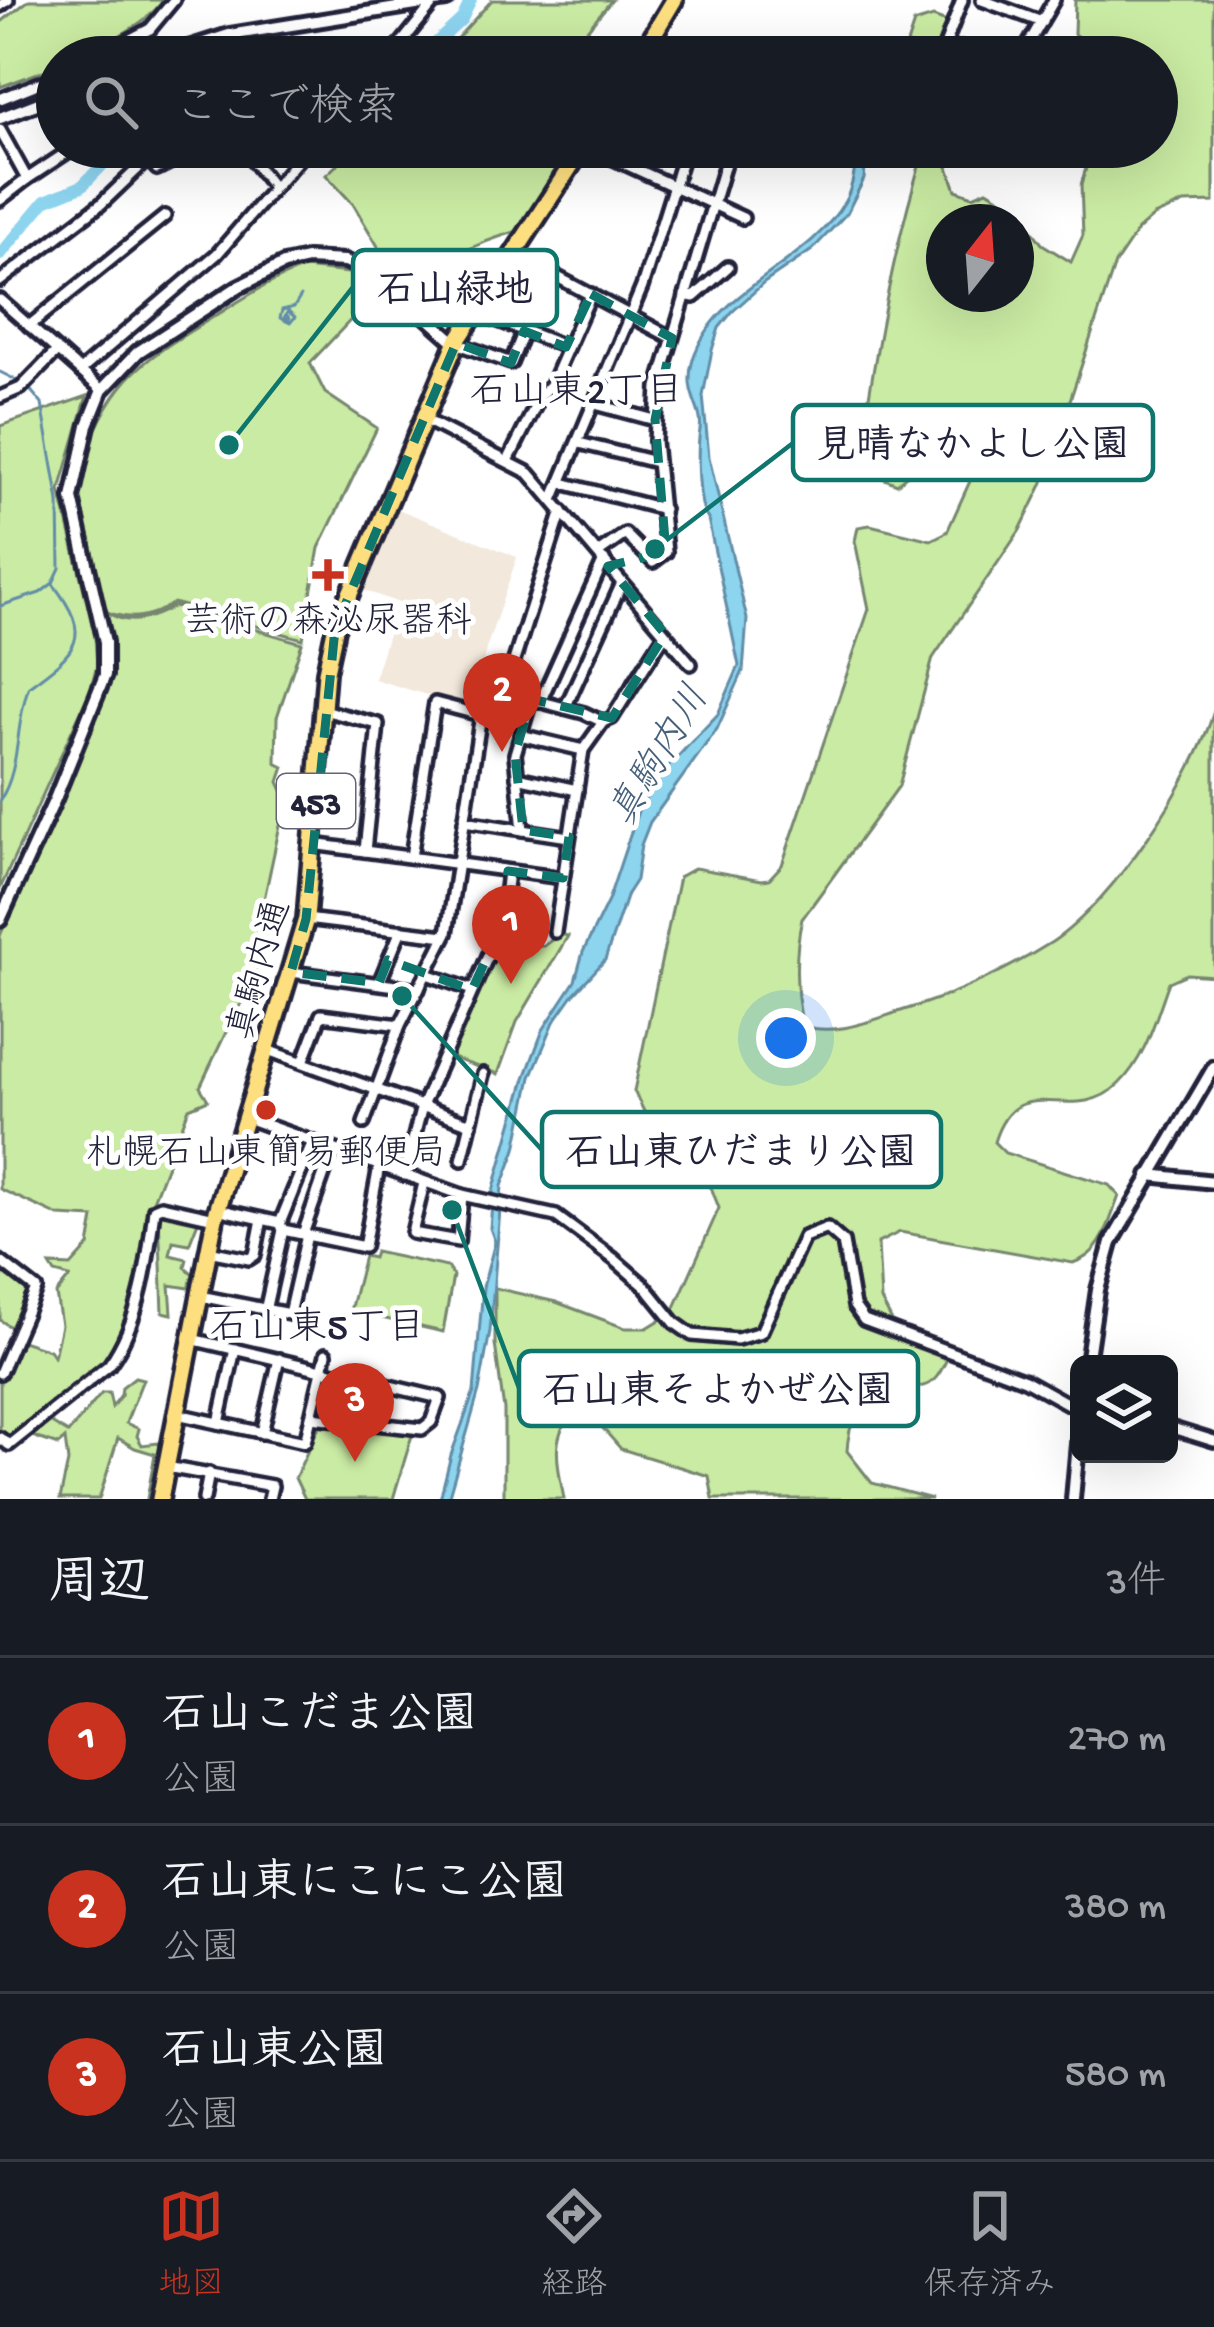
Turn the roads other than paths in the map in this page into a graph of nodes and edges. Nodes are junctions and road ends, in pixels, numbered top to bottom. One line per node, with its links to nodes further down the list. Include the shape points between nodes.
1 (8, 0): 10 (street)
2 (174, 0): 12 (street)
3 (447, 0): 9 (street)
4 (670, 0): 15 (highway)
5 (683, 0): 16 (highway)
6 (962, 0): 17 (street)
7 (982, 0): 11 (street)
8 (1054, 0): 11 (street)
9 (432, 5): 13 (street); 14 (street)
10 (0, 6)
11 (1042, 22): 18 (street)
12 (139, 36)
13 (235, 36)
14 (407, 36)
15 (651, 36)
16 (654, 36)
17 (948, 36)
18 (1034, 36)
19 (36, 84): 20 (street)
20 (0, 99)
21 (36, 105): 22 (street)
22 (0, 118)
23 (0, 130): 32 (street)
24 (44, 168): 32 (street)
25 (138, 168): 41 (street)
26 (258, 168): 34 (street)
27 (290, 168): 34 (street)
28 (571, 168): 39 (highway, 真駒内通 / 453)
29 (633, 168): 33 (street)
30 (680, 168): 33 (street)
31 (724, 168): 36 (street)
32 (27, 179): 35 (street)
33 (674, 186): 36 (street); 46 (street)
34 (273, 187): 53 (street, via 217,254)
35 (0, 200)
36 (713, 204): 38 (street); 43 (street)
37 (165, 217): 47 (street)
38 (743, 218)
39 (514, 254): 42 (street); 45 (highway, 真駒内通 / 453)
40 (728, 267): 43 (street, via 694,297)
41 (0, 281)
42 (591, 295): 46 (street); 51 (street)
43 (685, 295): 49 (street)
44 (0, 301): 47 (street)
45 (476, 312): 48 (street); 50 (highway, 真駒内通 / 453)
46 (631, 315): 49 (street); 58 (street)
47 (29, 326): 52 (street)
48 (524, 331): 50 (street, via 511,363); 51 (street)
49 (672, 338): 60 (street)
50 (456, 343): 56 (street, via 382,277 345,261 307,259 219,299 122,363); 59 (highway, 真駒内通 / 453)
51 (566, 347): 62 (street)
52 (57, 351): 53 (street); 55 (street)
53 (80, 371): 56 (street)
54 (0, 383): 55 (street)
55 (22, 387): 57 (street)
56 (102, 390): 90 (street, via 72,498 105,675)
57 (0, 398)
58 (595, 404): 60 (street); 61 (street)
59 (422, 418): 62 (street); 74 (highway, 真駒内通 / 453, via 343,606)
60 (655, 420): 63 (street)
61 (579, 442): 63 (street); 64 (street)
62 (508, 461): 65 (street)
63 (656, 462): 66 (street)
64 (562, 483): 65 (street); 66 (street)
65 (554, 500): 67 (street)
66 (663, 509): 68 (street, via 667,547 660,560 625,534)
67 (562, 511): 68 (street); 72 (street, via 504,692)
68 (601, 556): 69 (street); 72 (street)
69 (622, 583): 70 (street); 73 (street)
70 (665, 634): 71 (street); 75 (street)
71 (691, 664)
72 (535, 701): 73 (street); 76 (street)
73 (565, 708): 75 (street)
74 (323, 710): 83 (highway, 真駒内通 / 453); 84 (street, via 377,724)
75 (604, 722): 77 (street)
76 (520, 735): 77 (street); 78 (street)
77 (584, 750): 79 (street)
78 (517, 777): 79 (street); 81 (street)
79 (577, 790): 82 (street)
80 (464, 821): 81 (street); 85 (street, via 480,721 435,703); 86 (street)
81 (523, 830): 82 (street)
82 (569, 837): 88 (street)
83 (313, 844): 84 (street); 89 (highway, 真駒内通 / 453)
84 (365, 851): 85 (street)
85 (411, 856): 86 (street)
86 (457, 863): 87 (street); 93 (street)
87 (508, 871): 88 (street); 98 (street, via 502,924)
88 (563, 878): 92 (street)
89 (306, 919): 91 (street); 94 (highway, 真駒内通 / 453)
90 (0, 920)
91 (401, 930): 93 (street); 96 (street)
92 (555, 932)
93 (445, 936): 95 (street)
94 (291, 972): 96 (street); 100 (highway, 真駒内通 / 453)
95 (427, 974): 97 (street); 98 (street)
96 (379, 983): 97 (street)
97 (419, 989): 99 (street)
98 (472, 990): 105 (street)
99 (400, 1025): 101 (street, via 321,1015); 104 (street)
100 (266, 1049): 101 (street); 106 (highway, 真駒内通 / 453)
101 (303, 1062): 104 (street)
102 (1214, 1067): 114 (street)
103 (483, 1074): 108 (street)
104 (374, 1089): 105 (street); 107 (street)
105 (422, 1106): 108 (street); 113 (street)
106 (244, 1117): 109 (street); 118 (highway, 真駒内通 / 453)
107 (364, 1124)
108 (471, 1124): 111 (street)
109 (313, 1142): 110 (street); 120 (street)
110 (333, 1149): 112 (street); 121 (street)
111 (462, 1160)
112 (379, 1166): 113 (street); 121 (street, via 364,1246)
113 (404, 1175): 116 (street)
114 (1149, 1175): 115 (street); 129 (street, via 1111,1243)
115 (1214, 1182)
116 (424, 1183): 117 (street); 117 (street, via 412,1232 458,1241)
117 (465, 1196): 133 (street, via 570,1224 645,1286 682,1330 716,1338 761,1332 804,1237 827,1228 843,1242 864,1321 1025,1380)
118 (216, 1213): 119 (street); 122 (highway, 真駒内通 / 453); 140 (street, via 154,1209 120,1351)
119 (262, 1219): 120 (street); 122 (street, via 249,1259)
120 (282, 1226): 121 (street); 125 (street)
121 (305, 1234): 125 (street, via 292,1310)
122 (208, 1251): 124 (highway, 真駒内通 / 453)
123 (0, 1261): 132 (street, via 36,1289)
124 (200, 1296): 125 (street); 126 (highway, 真駒内通 / 453)
125 (266, 1311)
126 (191, 1340): 127 (street); 134 (highway, 真駒内通 / 453)
127 (235, 1349): 130 (street); 136 (street)
128 (326, 1354): 131 (street)
129 (1088, 1355)
130 (279, 1359): 131 (street); 138 (street)
131 (323, 1370): 135 (street); 135 (street, via 440,1398 422,1429)
132 (0, 1373)
133 (1070, 1405)
134 (177, 1414): 136 (street); 142 (highway, 真駒内通 / 453)
135 (311, 1417): 138 (street, via 305,1442)
136 (219, 1423): 138 (street)
137 (1178, 1430): 139 (street)
138 (262, 1433)
139 (1214, 1441)
140 (3, 1445)
141 (1076, 1463): 147 (street)
142 (166, 1467): 143 (street); 144 (highway, 真駒内通 / 453)
143 (209, 1473): 145 (street); 146 (street, via 272,1486)
144 (160, 1499)
145 (204, 1499)
146 (269, 1499)
147 (1072, 1499)

